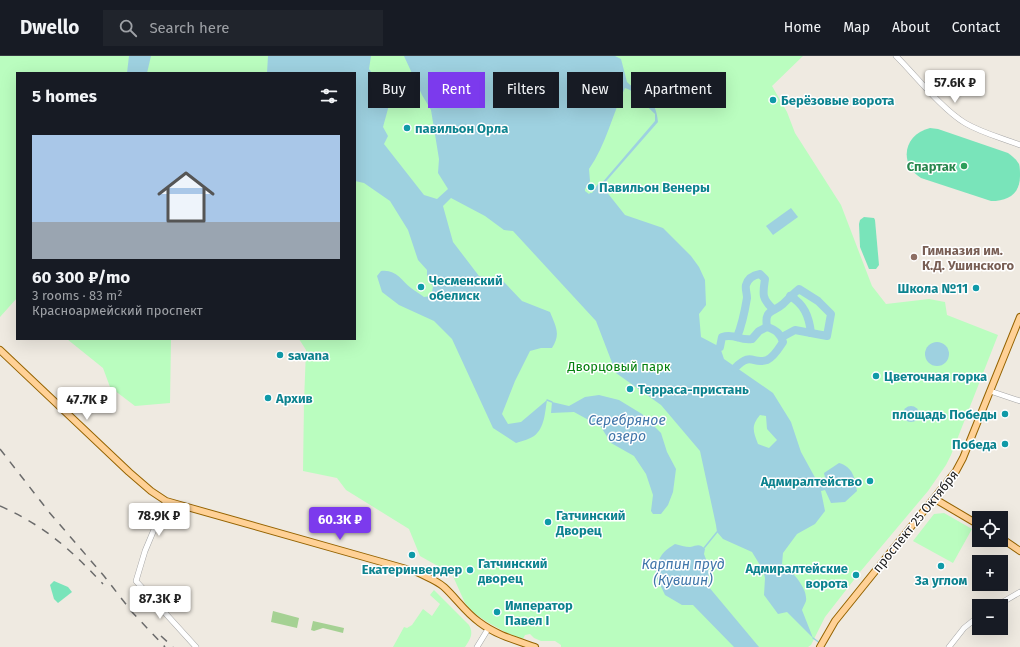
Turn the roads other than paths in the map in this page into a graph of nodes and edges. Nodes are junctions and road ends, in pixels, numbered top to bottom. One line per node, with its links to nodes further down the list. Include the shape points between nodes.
1 (896, 56): 2 (street, via 958,118)
2 (1020, 145)
3 (1020, 317): 5 (main road, проспект 25 Октября)
4 (0, 350): 8 (main road, via 129,472)
5 (990, 391): 6 (street); 7 (main road, проспект 25 Октября, via 959,467)
6 (1020, 402)
7 (935, 499): 9 (main road); 19 (main road, проспект 25 Октября, via 829,629)
8 (166, 501): 15 (main road, via 417,572 444,587 469,614); 16 (street, via 144,551 136,581)
9 (972, 521)
10 (1008, 542): 11 (main road)
11 (1020, 550)
12 (1020, 592): 13 (street)
13 (1008, 599)
14 (972, 622): 20 (street)
15 (488, 629): 17 (street); 18 (main road)
16 (196, 647)
17 (477, 647)
18 (535, 647)
19 (820, 647)
20 (949, 647)

